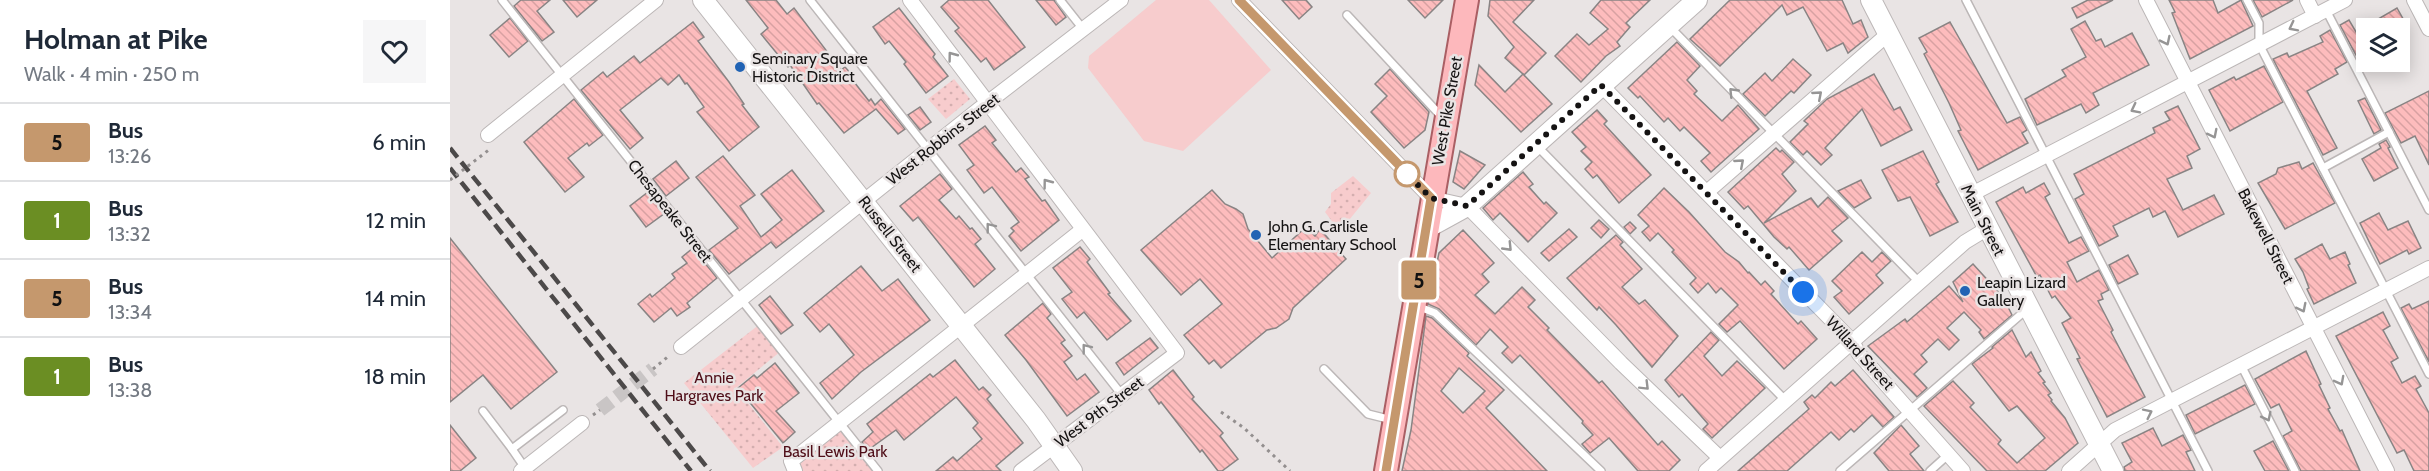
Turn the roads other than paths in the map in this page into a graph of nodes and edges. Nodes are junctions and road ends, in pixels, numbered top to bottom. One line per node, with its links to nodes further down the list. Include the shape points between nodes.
1 (502, 0): 25 (lane, Chesapeake Street)
2 (656, 0): 25 (street)
3 (703, 0): 40 (street, Russell Street)
4 (810, 0): 34 (lane)
5 (910, 0): 28 (street, one-way to 5)
6 (1060, 0): 21 (lane)
7 (1121, 0): 21 (street, West Robbins Street)
8 (1239, 0): 39 (street)
9 (1467, 0): 29 (main road, West Pike Street)
10 (1697, 0): 20 (street)
11 (1871, 0): 23 (street, Main Street)
12 (1966, 0): 35 (lane)
13 (2146, 0): 26 (street, Bakewell Street, one-way to 26)
14 (2247, 0): 24 (lane, via 2259,23)
15 (2307, 0): 18 (street)
16 (2345, 0): 18 (street)
17 (2414, 0): 22 (street)
18 (2321, 13): 24 (street, one-way to 24); 30 (lane)
19 (1347, 15): 29 (lane)
20 (1668, 26): 27 (street); 31 (lane, one-way to 20)
21 (1083, 29): 28 (street, West Robbins Street)
22 (2429, 29)
23 (1888, 34): 31 (street, one-way to 23); 38 (street, Main Street)
24 (2259, 44): 26 (street); 36 (lane)
25 (562, 75): 32 (street); 50 (lane, Chesapeake Street)
26 (2187, 82): 35 (street, one-way to 35); 54 (street, Bakewell Street, one-way to 54)
27 (1601, 85): 33 (street); 37 (street, Willard Street)
28 (987, 103): 34 (street, West Robbins Street); 45 (street, one-way to 28)
29 (1446, 122): 39 (main road, West Pike Street)
30 (2390, 132): 36 (lane); 42 (lane)
31 (1774, 134): 37 (street, one-way to 31); 48 (lane)
32 (488, 135)
33 (1534, 144): 41 (street); 61 (lane)
34 (929, 150): 40 (street, West Robbins Street); 47 (lane, one-way to 34)
35 (2046, 155): 38 (street); 62 (lane)
36 (2323, 168): 49 (lane)
37 (1707, 192): 55 (street, Willard Street)
38 (1970, 195): 44 (street, Main Street)
39 (1431, 198): 41 (street); 43 (main road, West Pike Street)
40 (864, 201): 50 (street, West Robbins Street); 53 (street, Russell Street)
41 (1467, 206): 43 (street); 73 (street, one-way to 73)
42 (2429, 210)
43 (1427, 228): 51 (main road, West Pike Street)
44 (1988, 228): 48 (street, via 1965,242); 52 (street, Main Street)
45 (1082, 230): 47 (street); 60 (street, West 9th Street, via 1177,353)
46 (2429, 268): 49 (street)
47 (1026, 273): 53 (street); 60 (lane, one-way to 47)
48 (1919, 282): 55 (street)
49 (2386, 290): 54 (street); 59 (lane)
50 (740, 299): 56 (street, West Robbins Street); 68 (lane, Chesapeake Street)
51 (1414, 305): 66 (main road, West Pike Street); 80 (lane, via 1435,313)
52 (2028, 308): 65 (lane); 69 (street, Main Street)
53 (960, 324): 68 (street); 70 (street, Russell Street)
54 (2313, 329): 57 (street); 89 (street, Bakewell Street, one-way to 89)
55 (1852, 342): 61 (street); 65 (street, Willard Street)
56 (681, 347)
57 (2241, 364): 62 (street); 88 (lane, one-way to 88)
58 (1324, 369): 66 (lane, via 1368,414)
59 (2429, 374)
60 (1122, 395): 70 (street, West 9th Street)
61 (1785, 400): 73 (street)
62 (2172, 402): 69 (street, one-way to 62, via 2115,430); 87 (lane)
63 (563, 410): 71 (lane)
64 (483, 411): 71 (lane)
65 (1911, 411): 72 (street, Willard Street); 82 (lane)
66 (1395, 420): 79 (main road, West Pike Street)
67 (582, 423): 75 (street)
68 (838, 423): 74 (street); 76 (lane, Chesapeake Street)
69 (2099, 444): 85 (street); 86 (street, Main Street)
70 (1053, 447): 77 (street, West 9th Street); 78 (street, Russell Street)
71 (512, 449): 75 (lane)
72 (1949, 454): 83 (lane); 84 (street, Willard Street)
73 (1720, 458): 81 (street)
74 (793, 466)
75 (523, 469)
76 (878, 471)
77 (1021, 471)
78 (1072, 471)
79 (1386, 471)
80 (1601, 471)
81 (1706, 471)
82 (1840, 471)
83 (1930, 471)
84 (1963, 471)
85 (2069, 471)
86 (2113, 471)
87 (2208, 471)
88 (2295, 471)
89 (2387, 471)

